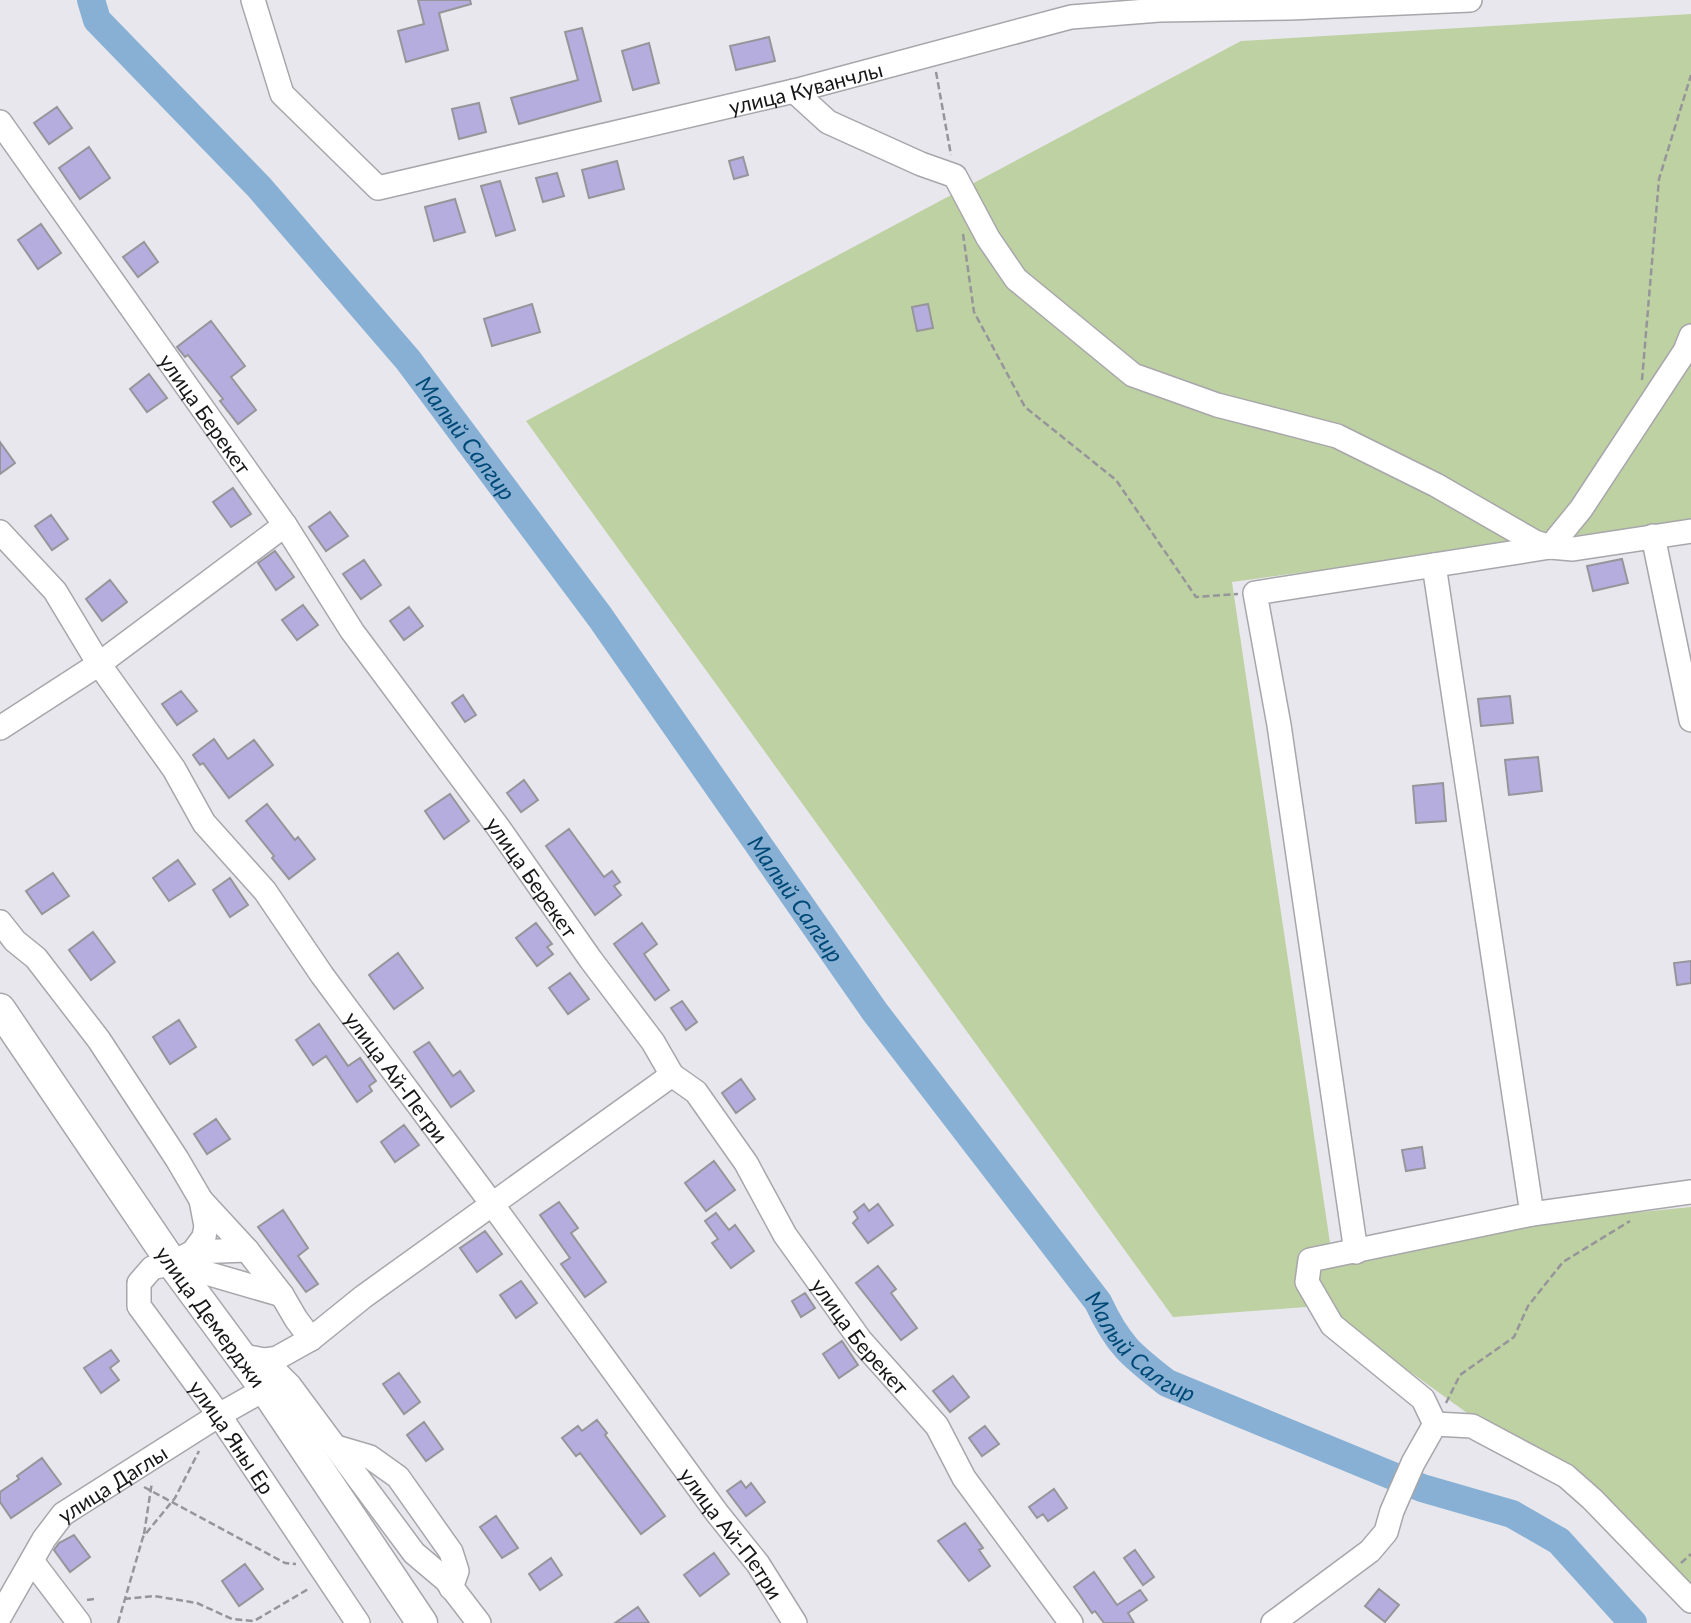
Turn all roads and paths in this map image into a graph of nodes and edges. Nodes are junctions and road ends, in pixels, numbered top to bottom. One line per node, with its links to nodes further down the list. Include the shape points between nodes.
1 (253, 0): 5 (street, улица Куванчлы, via 282,94 378,188)
2 (1470, 0): 3 (street, улица Куванчлы, via 1071,17)
3 (932, 54): 5 (street, улица Куванчлы); 7 (path)
4 (1691, 75): 10 (path, via 1659,179)
5 (794, 91): 7 (street, via 828,122)
6 (0, 122): 11 (street, улица Берекет)
7 (955, 176): 15 (street, via 1016,279 1133,374 1217,405 1337,436)
8 (962, 230): 17 (path, via 974,312 1024,407 1116,480 1196,597)
9 (1691, 336): 15 (street, via 1581,509)
10 (1642, 381)
11 (285, 525): 18 (street); 23 (street, улица Берекет, via 352,631 653,1042)
12 (1691, 531): 14 (street)
13 (0, 532): 18 (street, улица Ай-Петри, via 55,591)
14 (1653, 536): 15 (street); 19 (street)
15 (1550, 547): 16 (street)
16 (1434, 565): 17 (street); 27 (street)
17 (1255, 593): 30 (street, via 1279,725)
18 (99, 664): 20 (street); 26 (street, улица Ай-Петри, via 174,769 204,823 265,891 321,975)
19 (1691, 720)
20 (0, 728)
21 (0, 922): 25 (street, via 36,958 99,1040)
22 (0, 1009): 31 (main road, улица Демерджи)
23 (672, 1075): 26 (street, улица Даглы); 56 (street, улица Берекет, via 696,1092 746,1163 785,1235 860,1341 937,1426 964,1478)
24 (1691, 1192): 27 (street)
25 (201, 1200): 29 (street); 31 (street, via 204,1237)
26 (492, 1204): 33 (street, улица Даглы); 55 (street, улица Ай-Петри, via 758,1564)
27 (1532, 1214): 30 (street)
28 (1639, 1215): 36 (path, via 1563,1262 1528,1306 1514,1337 1460,1375)
29 (247, 1250): 31 (street); 32 (street)
30 (1356, 1252): 36 (street, via 1310,1260 1307,1282 1332,1325 1423,1399)
31 (183, 1258): 32 (street); 34 (main road, улица Демерджи); 35 (street, улица Яны Ер, via 152,1268 139,1283 139,1306)
32 (282, 1296): 33 (street)
33 (311, 1339): 34 (street, улица Даглы)
34 (256, 1368): 35 (street, улица Даглы); 38 (street, via 290,1386); 53 (main road, улица Демерджи)
35 (219, 1415): 39 (street, улица Даглы); 45 (street, улица Яны Ер)
36 (1435, 1424): 48 (street, via 1472,1426 1566,1476); 57 (street, via 1413,1463 1386,1532 1370,1551)
37 (201, 1446): 42 (path)
38 (336, 1447): 46 (street, via 414,1553); 46 (street, via 370,1457 398,1477 451,1552 457,1571)
39 (155, 1456): 40 (street, улица Даглы); 41 (path)
40 (118, 1479): 41 (path); 44 (street, улица Даглы, via 63,1514)
41 (151, 1489): 42 (path); 43 (path)
42 (172, 1503): 43 (path); 45 (path, via 285,1563)
43 (143, 1538): 47 (path)
44 (32, 1561): 49 (street, улица Даглы); 50 (street)
45 (322, 1570): 47 (path, via 254,1621 232,1619 186,1601 154,1596); 52 (street, улица Яны Ер)
46 (452, 1588): 54 (street)
47 (124, 1599): 51 (path)
48 (1691, 1601)
49 (0, 1616)
50 (79, 1623)
51 (118, 1623)
52 (358, 1623)
53 (422, 1623)
54 (479, 1623)
55 (795, 1623)
56 (1071, 1623)
57 (1273, 1623)

